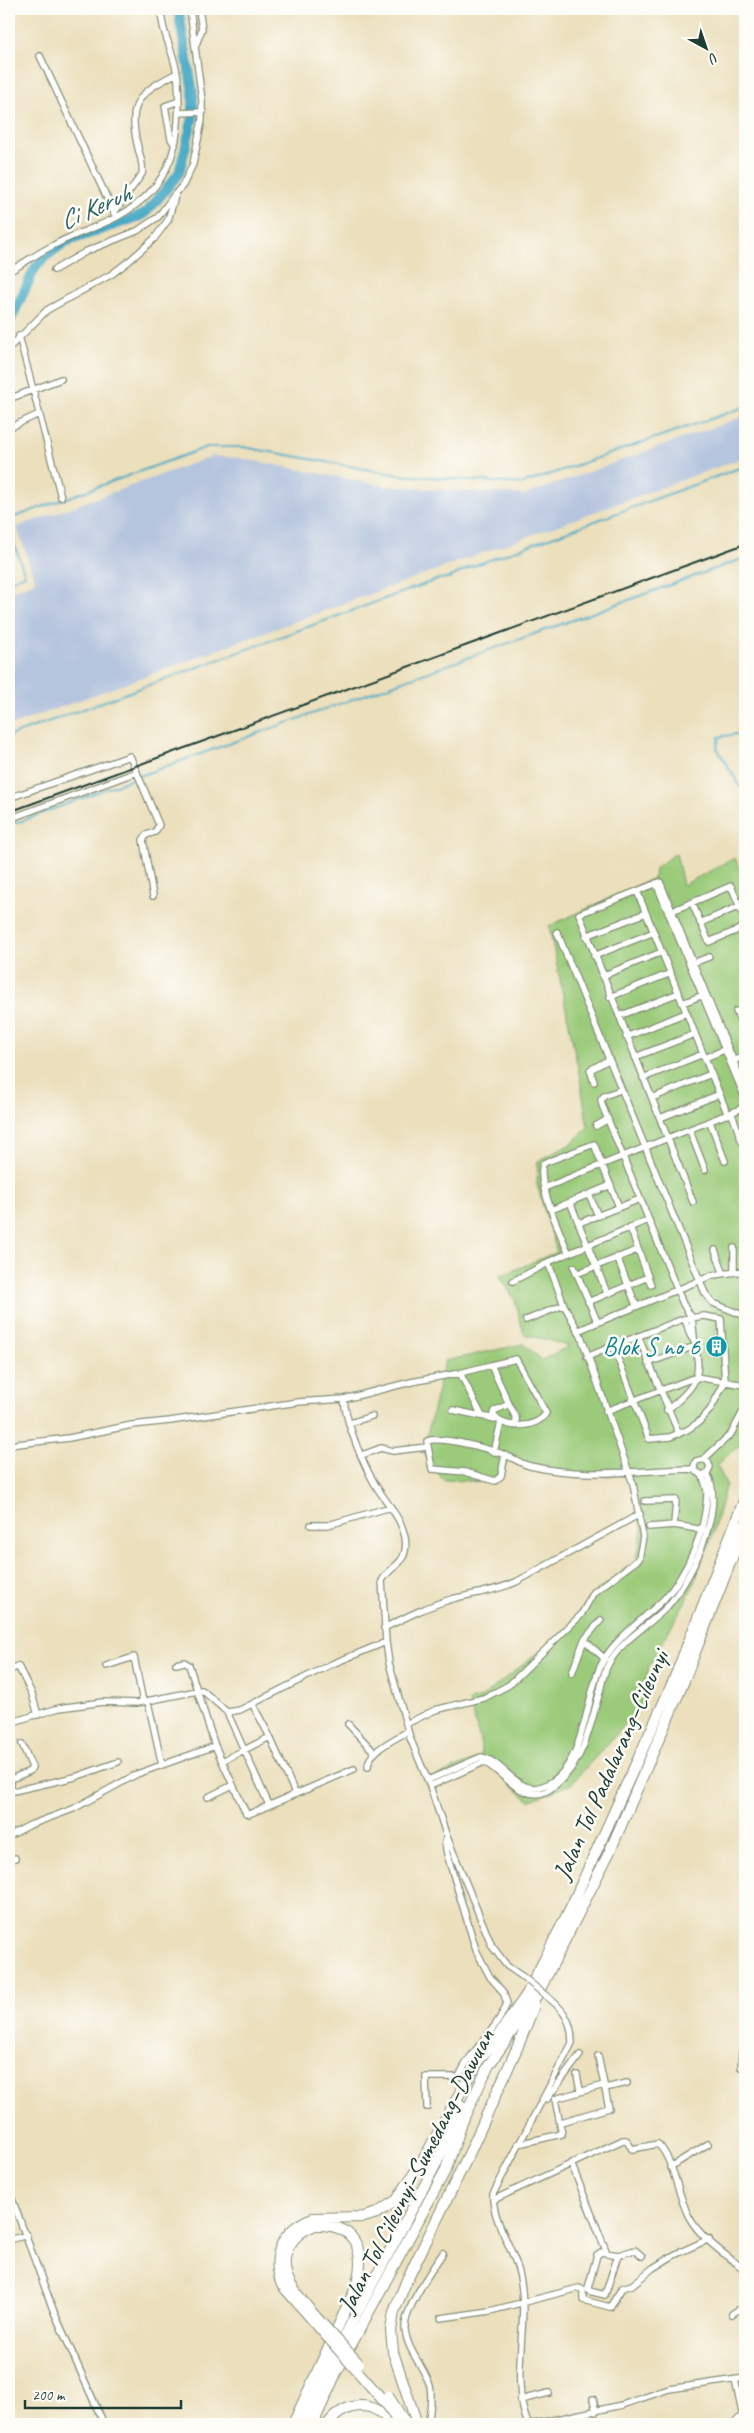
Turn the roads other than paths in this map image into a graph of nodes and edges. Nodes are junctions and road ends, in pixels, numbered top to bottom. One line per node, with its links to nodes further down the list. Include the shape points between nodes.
1 (161, 9): 6 (street, via 165,35)
2 (190, 9): 4 (street)
3 (199, 9): 4 (street, via 202,29)
4 (195, 47): 9 (street)
5 (40, 56): 12 (street)
6 (178, 73): 7 (street); 12 (street, via 146,90 139,100 133,129 142,174)
7 (179, 101): 8 (street); 10 (street, via 165,106 170,139)
8 (182, 113): 9 (street); 10 (street)
9 (201, 113): 11 (street, via 193,164)
10 (175, 145): 12 (street, via 169,164 152,192)
11 (176, 193): 13 (street, via 158,217 137,231 87,251); 15 (street, via 168,220 148,245 112,274 47,310)
12 (115, 215): 14 (street)
13 (54, 270)
14 (9, 272)
15 (19, 336): 16 (street); 18 (street)
16 (9, 348)
17 (61, 379): 18 (street)
18 (33, 389): 19 (street); 20 (street)
19 (14, 397)
20 (40, 414): 21 (street); 22 (street)
21 (9, 428)
22 (61, 497)
23 (138, 775): 24 (street, via 130,756); 25 (street); 28 (street, via 159,825 143,840)
24 (9, 798)
25 (9, 819)
26 (656, 883): 27 (street); 31 (street, via 660,882); 46 (street)
27 (637, 890): 32 (street); 38 (street, via 579,914)
28 (153, 896)
29 (692, 903): 30 (street, via 731,886); 31 (street); 34 (street)
30 (740, 906): 33 (street); 34 (street)
31 (672, 911): 42 (street)
32 (646, 913): 37 (street); 38 (street)
33 (745, 919)
34 (700, 922): 35 (street, via 710,942)
35 (745, 927)
36 (557, 932): 59 (street)
37 (654, 932): 39 (street); 40 (street)
38 (586, 936): 40 (street)
39 (662, 952): 43 (street); 44 (street)
40 (594, 956): 44 (street)
41 (709, 957): 42 (street)
42 (693, 964): 55 (street)
43 (671, 973): 45 (street); 47 (street)
44 (602, 976): 47 (street)
45 (679, 993): 48 (street); 51 (street)
46 (701, 996): 48 (street); 55 (street)
47 (610, 997): 51 (street)
48 (682, 1003): 50 (street)
49 (736, 1011): 53 (street)
50 (686, 1013): 52 (street); 54 (street)
51 (619, 1016): 54 (street)
52 (695, 1034): 56 (street); 58 (street)
53 (745, 1034)
54 (626, 1037): 58 (street)
55 (726, 1049): 56 (street); 60 (street)
56 (704, 1056): 61 (street); 62 (street)
57 (745, 1056): 60 (street)
58 (635, 1058): 62 (street)
59 (608, 1060): 63 (street, via 590,1070); 65 (street)
60 (731, 1061): 64 (street); 68 (street)
61 (712, 1074): 66 (street); 67 (street)
62 (643, 1078): 67 (street)
63 (594, 1082)
64 (745, 1089)
65 (620, 1090): 72 (street, via 601,1100); 78 (street)
66 (720, 1094): 70 (street); 71 (street)
67 (652, 1098): 71 (street)
68 (745, 1098)
69 (745, 1108): 70 (street)
70 (730, 1115): 73 (street); 77 (street)
71 (660, 1118): 76 (street)
72 (608, 1120): 74 (street); 79 (street)
73 (710, 1122): 75 (street); 80 (street)
74 (596, 1126)
75 (690, 1131): 76 (street); 82 (street)
76 (669, 1140): 78 (street); 88 (street)
77 (742, 1142)
78 (645, 1148): 79 (street); 109 (street)
79 (623, 1156): 81 (street); 86 (street)
80 (725, 1160)
81 (603, 1164): 83 (street); 84 (street); 84 (street, via 596,1145 591,1144 544,1163 540,1172)
82 (705, 1170)
83 (611, 1185): 85 (street); 89 (street)
84 (544, 1188): 90 (street)
85 (589, 1194): 87 (street); 91 (street)
86 (640, 1199): 89 (street); 92 (street)
87 (570, 1202): 90 (street); 93 (street)
88 (693, 1202)
89 (619, 1207): 91 (street)
90 (552, 1210): 99 (street)
91 (598, 1216): 93 (street)
92 (648, 1220): 94 (street); 113 (street)
93 (579, 1223): 95 (street)
94 (630, 1227): 95 (street); 97 (street)
95 (588, 1244): 99 (street); 102 (street)
96 (734, 1248): 104 (street)
97 (636, 1250): 100 (street); 108 (street)
98 (715, 1250): 106 (street)
99 (568, 1252): 101 (street)
100 (617, 1257): 102 (street); 111 (street)
101 (548, 1263): 110 (street); 116 (street)
102 (596, 1266): 107 (street); 114 (street)
103 (574, 1267): 107 (street)
104 (734, 1271): 105 (street); 106 (street)
105 (745, 1271)
106 (723, 1272): 109 (street)
107 (576, 1274): 115 (street)
108 (648, 1277): 111 (street); 112 (street)
109 (700, 1280): 113 (street); 118 (street, via 713,1304)
110 (513, 1281)
111 (628, 1284): 114 (street); 117 (street)
112 (651, 1285)
113 (677, 1288): 117 (street); 119 (street)
114 (608, 1293): 115 (street)
115 (588, 1302): 122 (street)
116 (564, 1305): 121 (street); 123 (street)
117 (636, 1305): 122 (street)
118 (745, 1316)
119 (692, 1318): 120 (street); 125 (street); 132 (street, via 718,1316 721,1319)
120 (685, 1319): 124 (street); 125 (street)
121 (526, 1320)
122 (597, 1321): 123 (street)
123 (577, 1331): 127 (street)
124 (638, 1336): 126 (street); 128 (street)
125 (694, 1343): 128 (street); 131 (street, via 700,1366)
126 (612, 1346): 127 (street); 136 (street)
127 (587, 1357): 141 (street)
128 (648, 1363): 134 (street)
129 (491, 1365): 130 (street); 137 (street); 146 (street, via 518,1360 546,1414 524,1426)
130 (460, 1373): 135 (street); 142 (street)
131 (696, 1377): 132 (street); 134 (street); 140 (street, via 686,1394)
132 (725, 1382): 133 (street); 147 (street, via 706,1416)
133 (745, 1384)
134 (659, 1390): 136 (street); 140 (street)
135 (344, 1399): 145 (street); 148 (street, via 298,1402)
136 (634, 1400): 141 (street); 147 (street, via 650,1439)
137 (509, 1404): 144 (street, via 494,1411); 146 (street)
138 (745, 1408): 153 (street, via 731,1434)
139 (453, 1410): 142 (street)
140 (667, 1410): 147 (street)
141 (606, 1411): 155 (street)
142 (481, 1414): 144 (street)
143 (372, 1416): 145 (street)
144 (498, 1420): 146 (street); 150 (street)
145 (350, 1423): 151 (street)
146 (516, 1426)
147 (678, 1434)
148 (9, 1445)
149 (427, 1448): 150 (street, via 428,1440); 151 (street, via 392,1451 381,1448); 152 (street, via 432,1469 465,1472 495,1481 501,1476)
150 (494, 1452): 152 (street)
151 (362, 1455): 159 (street, via 375,1485)
152 (505, 1455): 155 (street, via 525,1464 560,1472)
153 (706, 1460): 154 (street, via 698,1459); 156 (street, via 710,1467)
154 (694, 1466): 155 (street); 156 (street, via 697,1473)
155 (629, 1473): 160 (street)
156 (705, 1474): 165 (street, via 711,1480 713,1497)
157 (745, 1498): 203 (highway, Jalan Tol Padalarang–Cileunyi, via 674,1682 571,1907 527,1994)
158 (645, 1501): 162 (street, via 676,1500)
159 (390, 1507): 161 (street, via 328,1525); 167 (street, via 400,1523 405,1551 382,1581)
160 (640, 1514): 167 (street, via 516,1582 495,1591 426,1608); 182 (street, via 643,1537 639,1558 594,1592 585,1611 518,1678 484,1698 446,1706)
161 (311, 1525)
162 (674, 1525): 164 (street); 165 (street)
163 (745, 1525): 202 (highway, Jalan Tol Padalarang–Cileunyi, via 681,1688 610,1853)
164 (649, 1528)
165 (704, 1530): 170 (street, via 688,1563 663,1600 634,1625); 189 (street, via 696,1560 677,1595 609,1662 589,1733 566,1775 543,1793 532,1794 489,1765)
166 (601, 1620): 168 (street)
167 (384, 1628): 169 (street)
168 (584, 1640): 170 (street); 174 (street)
169 (386, 1642): 177 (street, via 332,1664); 182 (street)
170 (605, 1659): 189 (street, via 583,1731 570,1760 554,1780 531,1788 494,1762 485,1758)
171 (176, 1664): 175 (street, via 184,1662 189,1665)
172 (106, 1666): 176 (street, via 134,1657)
173 (9, 1670): 179 (street, via 18,1666)
174 (572, 1673)
175 (196, 1691): 176 (street); 178 (street, via 207,1693); 185 (street)
176 (145, 1702): 179 (street, via 103,1702 59,1708); 191 (street)
177 (253, 1705): 178 (street); 183 (street)
178 (227, 1712): 186 (street)
179 (38, 1715): 180 (street)
180 (9, 1723)
181 (348, 1724): 187 (street)
182 (407, 1727): 187 (street); 194 (street)
183 (270, 1737): 186 (street); 197 (street)
184 (22, 1744): 196 (street, via 32,1767 11,1779)
185 (215, 1746): 188 (street); 191 (street)
186 (245, 1750): 188 (street); 199 (street)
187 (375, 1753): 192 (street, via 369,1758)
188 (222, 1761): 195 (street)
189 (476, 1761): 194 (street)
190 (118, 1762): 196 (street, via 75,1777)
191 (162, 1765): 200 (street)
192 (368, 1767)
193 (354, 1769): 197 (street)
194 (429, 1783): 201 (street)
195 (233, 1785): 198 (street); 199 (street, via 247,1814)
196 (10, 1792)
197 (296, 1792): 199 (street)
198 (208, 1797)
199 (269, 1805)
200 (9, 1836)
201 (447, 1837): 212 (street, via 447,1854 476,1950 490,1977 503,1992 506,2003 460,2077 426,2077); 213 (street, bridge, via 492,1946 507,1966 550,1999 568,2018 572,2043)
202 (537, 1995): 243 (highway, Jalan Tol Cileunyi–Sumedang–Dawuan, via 489,2065 464,2117 446,2169 340,2366); 248 (highway, via 518,2046 394,2312 391,2330 393,2352)
203 (495, 2040): 221 (highway, via 477,2062 426,2155 397,2200 364,2217); 241 (highway, Jalan Tol Cileunyi–Sumedang–Dawuan, via 465,2094 437,2162)
204 (745, 2045): 207 (street)
205 (580, 2054): 213 (street)
206 (598, 2056): 210 (street)
207 (741, 2067)
208 (577, 2075): 211 (street)
209 (627, 2083): 210 (street)
210 (605, 2087): 211 (street); 214 (street, via 609,2109)
211 (580, 2090): 214 (street, via 555,2099)
212 (427, 2107)
213 (536, 2112): 215 (street)
214 (560, 2122): 215 (street, via 562,2134)
215 (518, 2144): 220 (street, via 495,2188)
216 (708, 2144): 218 (street)
217 (571, 2163): 218 (street, via 626,2139 632,2149 658,2144); 220 (street); 226 (street)
218 (670, 2167): 223 (street, via 688,2216)
219 (9, 2191): 222 (street)
220 (493, 2200): 230 (street, via 520,2274)
221 (314, 2222): 241 (highway, via 332,2226 349,2235 360,2252 361,2269); 246 (highway, bridge, via 292,2228 280,2244 276,2265 282,2285 388,2406); 247 (highway, bridge, via 287,2247 284,2257 287,2278 300,2298 391,2400)
222 (27, 2235): 224 (street); 242 (street, via 54,2312)
223 (709, 2239): 229 (street); 230 (street, via 674,2255 632,2286 623,2288 610,2307 583,2300 583,2290 579,2288)
224 (9, 2240)
225 (443, 2252): 249 (street, via 418,2292 405,2324 414,2357 429,2384)
226 (607, 2252): 227 (street); 227 (street, via 597,2255 588,2283 590,2291 606,2294)
227 (618, 2255): 228 (street, via 635,2250)
228 (642, 2256)
229 (745, 2270)
230 (523, 2303): 233 (street); 238 (street)
231 (745, 2305): 232 (street)
232 (732, 2314)
233 (441, 2318)
234 (745, 2378): 235 (street)
235 (735, 2380): 239 (street, via 669,2389); 240 (street)
236 (548, 2393): 238 (street)
237 (592, 2399): 239 (street)
238 (520, 2400): 250 (street)
239 (596, 2412): 251 (street)
240 (744, 2416): 252 (highway)
241 (296, 2423)
242 (104, 2424)
243 (313, 2424)
244 (328, 2424): 245 (highway, via 340,2412 356,2406 374,2408)
245 (390, 2424)
246 (399, 2424)
247 (406, 2424)
248 (416, 2424)
249 (429, 2424)
250 (528, 2424)
251 (534, 2424)
252 (736, 2424)

